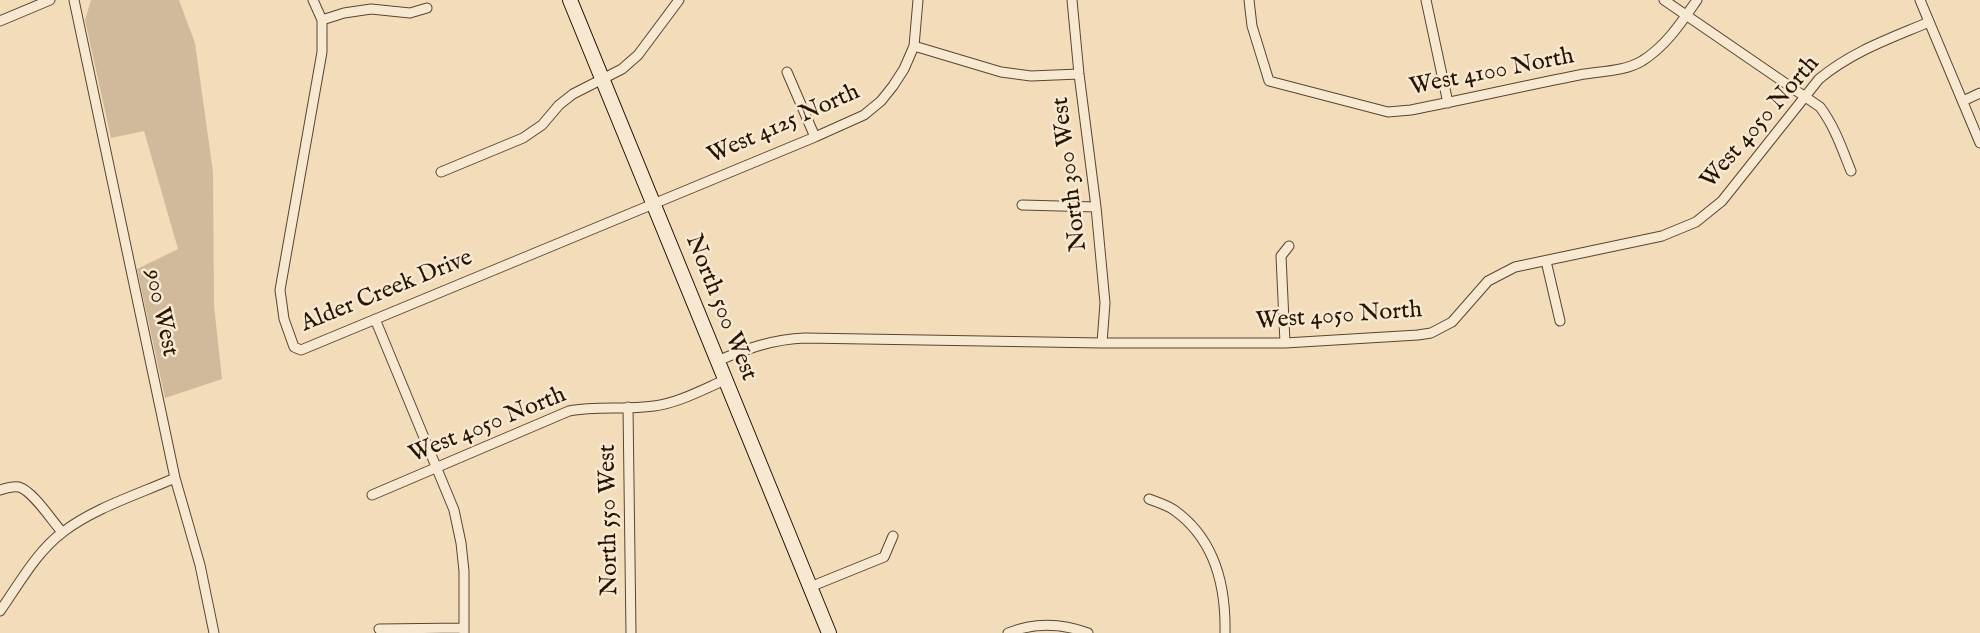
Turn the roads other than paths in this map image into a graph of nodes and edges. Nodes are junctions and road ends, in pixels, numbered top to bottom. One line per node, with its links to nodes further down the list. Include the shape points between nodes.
1 (50, 0): 16 (street)
2 (74, 0): 43 (street, 900 West)
3 (313, 0): 15 (street, Alder Creek Drive)
4 (570, 0): 21 (street, North 500 West)
5 (679, 0): 21 (street, via 638,55)
6 (918, 0): 18 (street)
7 (1072, 0): 20 (street, North 300 West)
8 (1249, 0): 25 (street, West 4100 North, via 1252,26 1269,81 1388,112)
9 (1426, 0): 25 (street)
10 (1664, 0): 14 (street)
11 (1697, 0): 14 (street, West 4100 North)
12 (1920, 0): 17 (street)
13 (427, 8): 15 (street, via 410,13 371,9)
14 (1686, 15): 23 (street); 25 (street, West 4100 North, via 1657,50 1624,69)
15 (322, 20): 35 (street, Alder Creek Drive, via 322,52 282,273 281,305 294,347 301,350)
16 (0, 21)
17 (1929, 22): 23 (street, West 4050 North, via 1835,65); 24 (street)
18 (914, 46): 20 (street, via 1001,72 1031,76); 26 (street, West 4125 North, via 904,69 881,101 864,115)
19 (787, 72): 26 (street)
20 (1079, 74): 32 (street, North 300 West)
21 (603, 80): 29 (street, via 573,94 523,138); 30 (street, North 500 West)
22 (1980, 93): 24 (street)
23 (1805, 97): 28 (street, via 1829,119); 34 (street, West 4050 North, via 1722,201 1696,222 1662,237)
24 (1963, 101): 27 (street)
25 (1448, 103)
26 (815, 137): 30 (street, West 4125 North)
27 (1980, 143)
28 (1851, 171)
29 (441, 172)
30 (654, 203): 35 (street, Alder Creek Drive); 39 (street, North 500 West)
31 (1022, 205): 32 (street)
32 (1096, 207): 37 (street, North 300 West, via 1105,303)
33 (1289, 246): 38 (street, via 1281,256)
34 (1546, 261): 36 (street); 38 (street, West 4050 North, via 1515,267 1488,281 1452,322 1431,333)
35 (375, 319): 42 (street)
36 (1560, 321)
37 (1102, 343): 38 (street, West 4050 North); 39 (street, West 4050 North, via 783,339)
38 (1285, 343)
39 (717, 361): 40 (street, North 500 West)
40 (725, 381): 41 (street, West 4050 North, via 674,401); 49 (street, North 500 West)
41 (628, 407): 42 (street, West 4050 North, via 569,411); 54 (street, North 550 West)
42 (436, 468): 45 (street, West 4050 North); 52 (street, via 454,510 461,543)
43 (175, 478): 47 (street, via 84,518); 53 (street, 900 West)
44 (0, 490): 47 (street, via 8,487 28,492)
45 (372, 495)
46 (1149, 498): 58 (street, via 1173,509 1208,546 1223,590)
47 (62, 532): 50 (street)
48 (894, 536): 49 (street, via 884,557)
49 (810, 587): 55 (street, North 500 West)
50 (0, 610)
51 (379, 629): 52 (street)
52 (464, 631)
53 (214, 633)
54 (632, 633)
55 (829, 633)
56 (1008, 633): 57 (street, via 1040,624)
57 (1088, 633)
58 (1225, 633)

